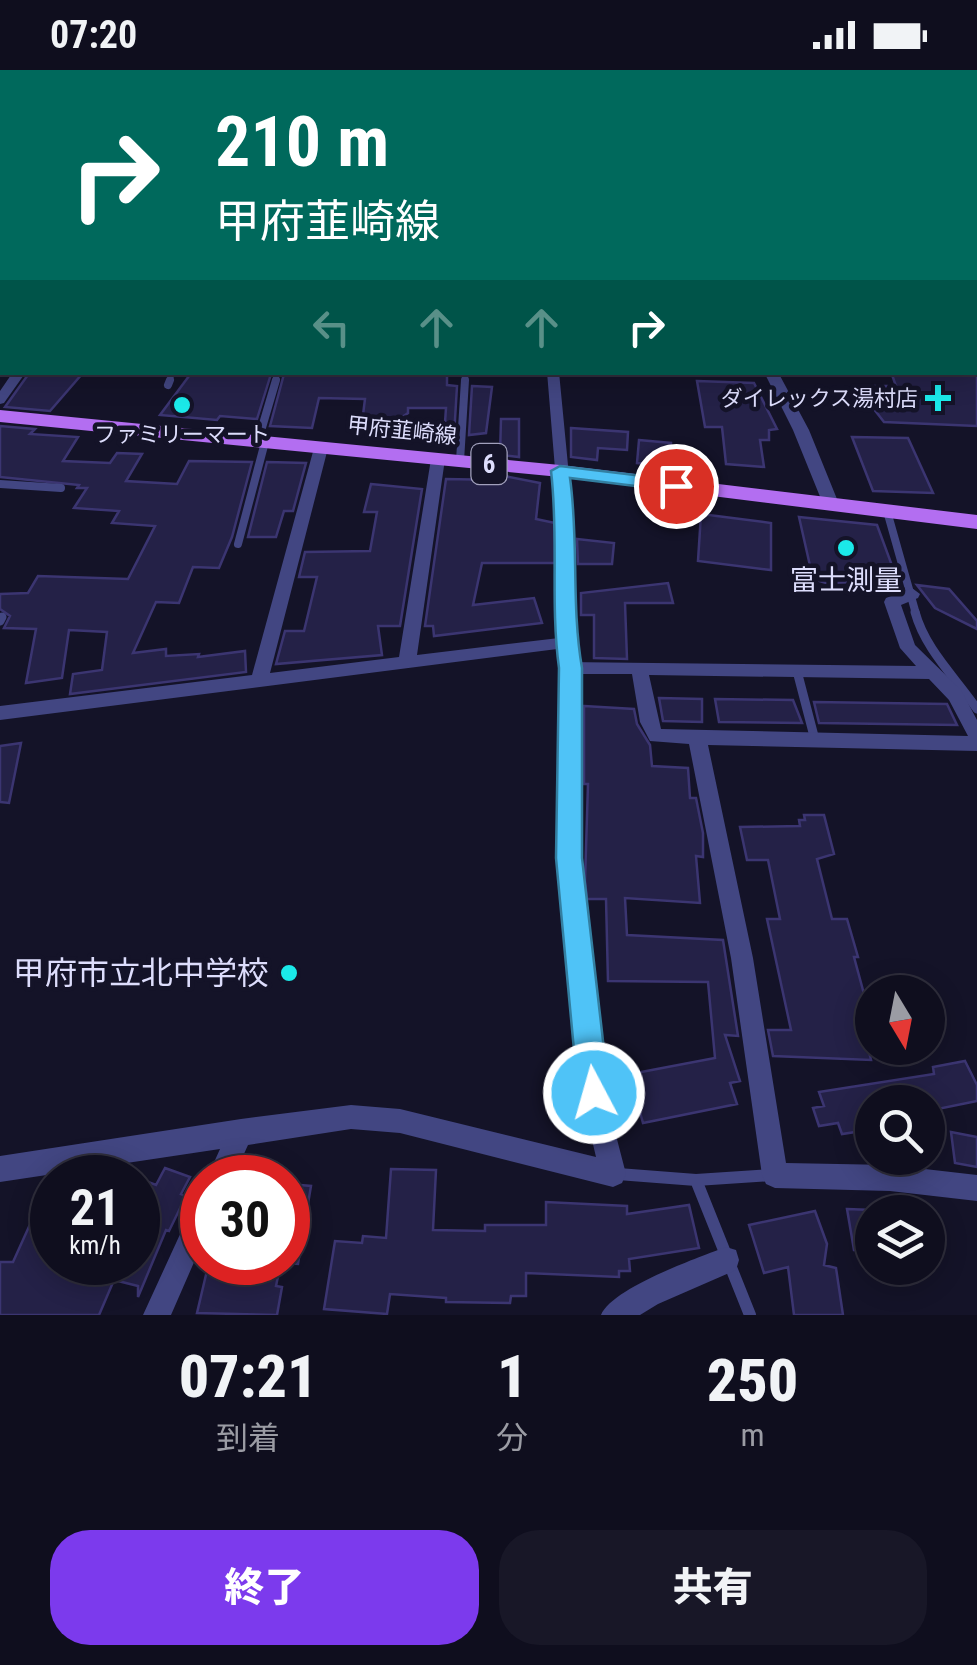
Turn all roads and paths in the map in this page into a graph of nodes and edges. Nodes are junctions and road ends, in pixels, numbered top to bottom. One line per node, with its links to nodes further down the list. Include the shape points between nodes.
1 (18, 375): 8 (street)
2 (172, 375): 7 (lane)
3 (277, 375): 10 (lane)
4 (466, 375): 13 (lane)
5 (553, 375): 14 (street)
6 (772, 375): 17 (street)
7 (168, 385)
8 (0, 400)
9 (0, 416): 10 (main road, 甲府韮崎線 / 6)
10 (262, 442): 11 (main road, 甲府韮崎線 / 6); 20 (lane)
11 (320, 448): 12 (main road, 甲府韮崎線 / 6); 28 (street)
12 (438, 459): 13 (main road, 甲府韮崎線 / 6); 23 (street)
13 (460, 461): 14 (main road, 甲府韮崎線 / 6)
14 (560, 471): 17 (main road, 甲府韮崎線 / 6); 22 (street)
15 (0, 484): 16 (lane)
16 (61, 488)
17 (831, 504): 18 (main road, 甲府韮崎線 / 6)
18 (887, 511): 19 (main road, 甲府韮崎線 / 6); 21 (lane)
19 (977, 522)
20 (238, 544)
21 (912, 594): 27 (street, via 892,602 908,648); 29 (lane, via 923,640)
22 (566, 643): 23 (street); 24 (lane)
23 (407, 663): 28 (street)
24 (570, 668): 25 (street); 39 (street, via 569,858 594,1093)
25 (640, 668): 26 (street); 32 (street, via 656,736)
26 (797, 671): 27 (street); 34 (lane)
27 (933, 673): 33 (street, via 955,695)
28 (259, 682): 31 (street)
29 (972, 695): 30 (lane)
30 (977, 709)
31 (0, 713)
32 (697, 737): 34 (street); 40 (street, via 742,958)
33 (977, 737)
34 (815, 740): 35 (street)
35 (977, 744)
36 (241, 1131): 37 (street); 38 (street); 39 (street, via 351,1117 400,1121)
37 (230, 1155)
38 (0, 1169)
39 (613, 1174): 41 (lane)
40 (775, 1175): 41 (lane); 42 (street)
41 (696, 1180): 43 (lane)
42 (977, 1188)
43 (726, 1260): 46 (street); 47 (lane)
44 (180, 1264): 45 (street)
45 (157, 1315)
46 (616, 1315)
47 (750, 1315)

